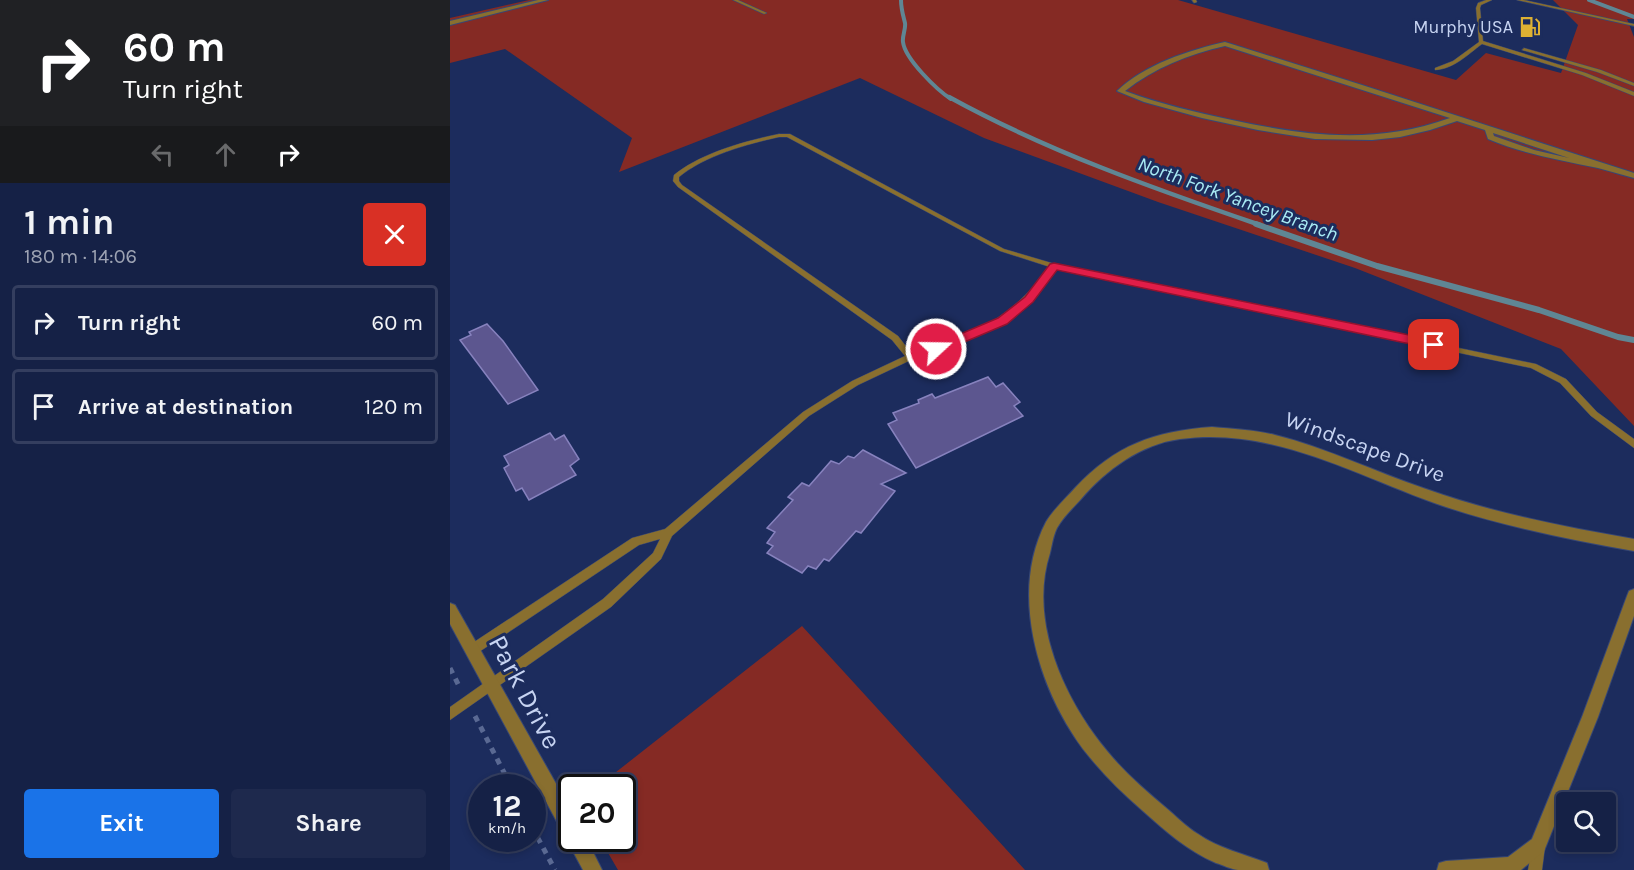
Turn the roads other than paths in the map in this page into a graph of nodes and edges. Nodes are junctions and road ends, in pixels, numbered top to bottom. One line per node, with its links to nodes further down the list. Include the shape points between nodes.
1 (545, 0): 6 (street)
2 (735, 0): 5 (lane)
3 (1490, 0): 8 (lane, via 1478,8)
4 (1521, 0): 7 (lane)
5 (765, 13)
6 (450, 23)
7 (1634, 25)
8 (1480, 42): 9 (lane, via 1446,68); 10 (lane, via 1536,52); 11 (lane)
9 (1437, 69)
10 (1634, 85)
11 (1634, 94)
12 (1455, 119): 12 (street, via 1225,44 1197,50 1140,76 1120,91 1202,116 1310,138 1390,136); 13 (street)
13 (1634, 176)
14 (1054, 266): 15 (lane, via 1029,299 1002,321); 15 (lane, via 1002,250 788,135 762,138 687,167 676,176 680,186 895,338); 16 (lane, via 1533,366 1563,381 1594,414)
15 (910, 357): 17 (lane, via 855,383 806,414)
16 (1634, 444)
17 (668, 533): 21 (lane, via 636,541); 22 (lane, via 657,556 607,603)
18 (1634, 545): 28 (street, Windscape Drive, via 1546,531 1482,513 1258,434 1178,434 1153,441 1129,452 1087,483 1052,524 1036,576 1042,635 1062,697 1101,758 1128,787 1191,841)
19 (1634, 596): 25 (street)
20 (452, 617): 21 (street, Park Drive)
21 (472, 650): 22 (street, Park Drive)
22 (490, 684): 23 (lane); 24 (street, Park Drive)
23 (450, 714)
24 (558, 806)
25 (1538, 845): 29 (street, via 1511,866); 30 (lane)
26 (583, 852): 27 (street)
27 (593, 870)
28 (1260, 870)
29 (1446, 870)
30 (1535, 870)

